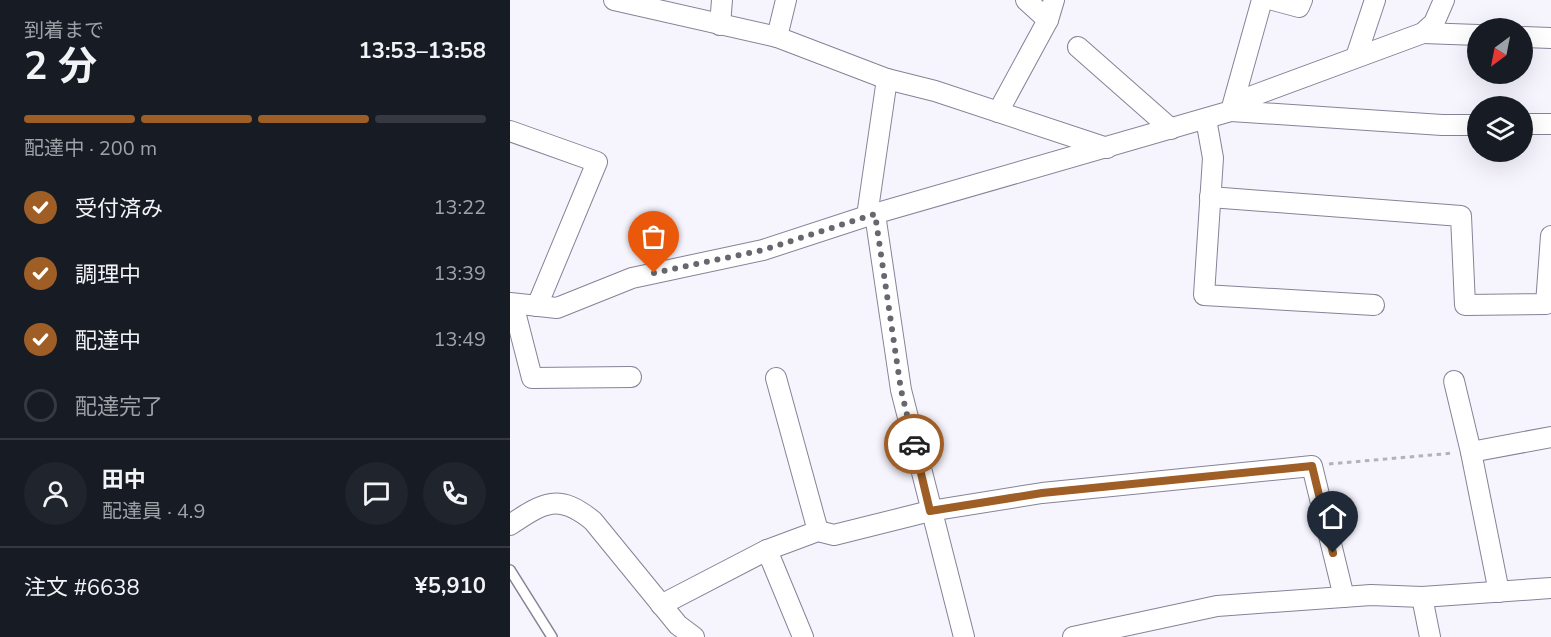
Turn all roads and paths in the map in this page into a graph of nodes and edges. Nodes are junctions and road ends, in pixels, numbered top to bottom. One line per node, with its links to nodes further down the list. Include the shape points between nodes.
1 (614, 0): 12 (street)
2 (722, 0): 12 (street)
3 (786, 0): 15 (street)
4 (1026, 0): 11 (street)
5 (1054, 0): 11 (street)
6 (1262, 0): 21 (street)
7 (1273, 0): 8 (street, via 1299,8)
8 (1302, 0)
9 (1375, 0): 19 (street)
10 (1444, 0): 13 (street, via 1434,22)
11 (1048, 20): 22 (street)
12 (720, 25): 15 (street)
13 (1423, 33): 14 (street); 19 (street)
14 (1467, 35)
15 (777, 37): 20 (street)
16 (1533, 37): 17 (street)
17 (1551, 38)
18 (1078, 47): 27 (street)
19 (1356, 57): 21 (street, via 1247,98)
20 (887, 78): 22 (street); 31 (street)
21 (1231, 111): 23 (street); 26 (street)
22 (998, 112): 29 (street)
23 (1206, 119): 27 (street); 30 (street, via 1213,158)
24 (1533, 124): 25 (street)
25 (1551, 124)
26 (1467, 125)
27 (1172, 129): 29 (street)
28 (510, 131): 36 (street, via 597,162)
29 (1107, 148): 31 (street)
30 (1210, 196): 34 (street, via 1461,216 1465,305); 35 (street, via 1204,295)
31 (871, 215): 36 (street, via 763,250 632,278 557,308); 43 (street, via 901,390)
32 (1551, 236): 34 (street)
33 (512, 303): 36 (street); 37 (street, via 532,378)
34 (1549, 304)
35 (1374, 305)
36 (537, 306)
37 (631, 377)
38 (776, 378): 45 (street)
39 (1454, 381): 41 (street)
40 (1551, 437): 41 (street)
41 (1471, 452): 42 (path); 49 (street)
42 (1312, 466): 43 (street, via 1042,493); 50 (street)
43 (930, 511): 45 (street, via 834,535); 56 (street)
44 (510, 525): 52 (street, via 535,508 554,502 576,507 593,521)
45 (818, 531): 46 (street)
46 (767, 549): 52 (street); 55 (street)
47 (510, 570): 53 (lane)
48 (1551, 588): 49 (street)
49 (1498, 592): 51 (street)
50 (1344, 597): 51 (street); 57 (street, via 1217,606)
51 (1422, 597): 58 (street)
52 (661, 605): 54 (street)
53 (552, 637)
54 (694, 637)
55 (804, 637)
56 (964, 637)
57 (1073, 637)
58 (1430, 637)

